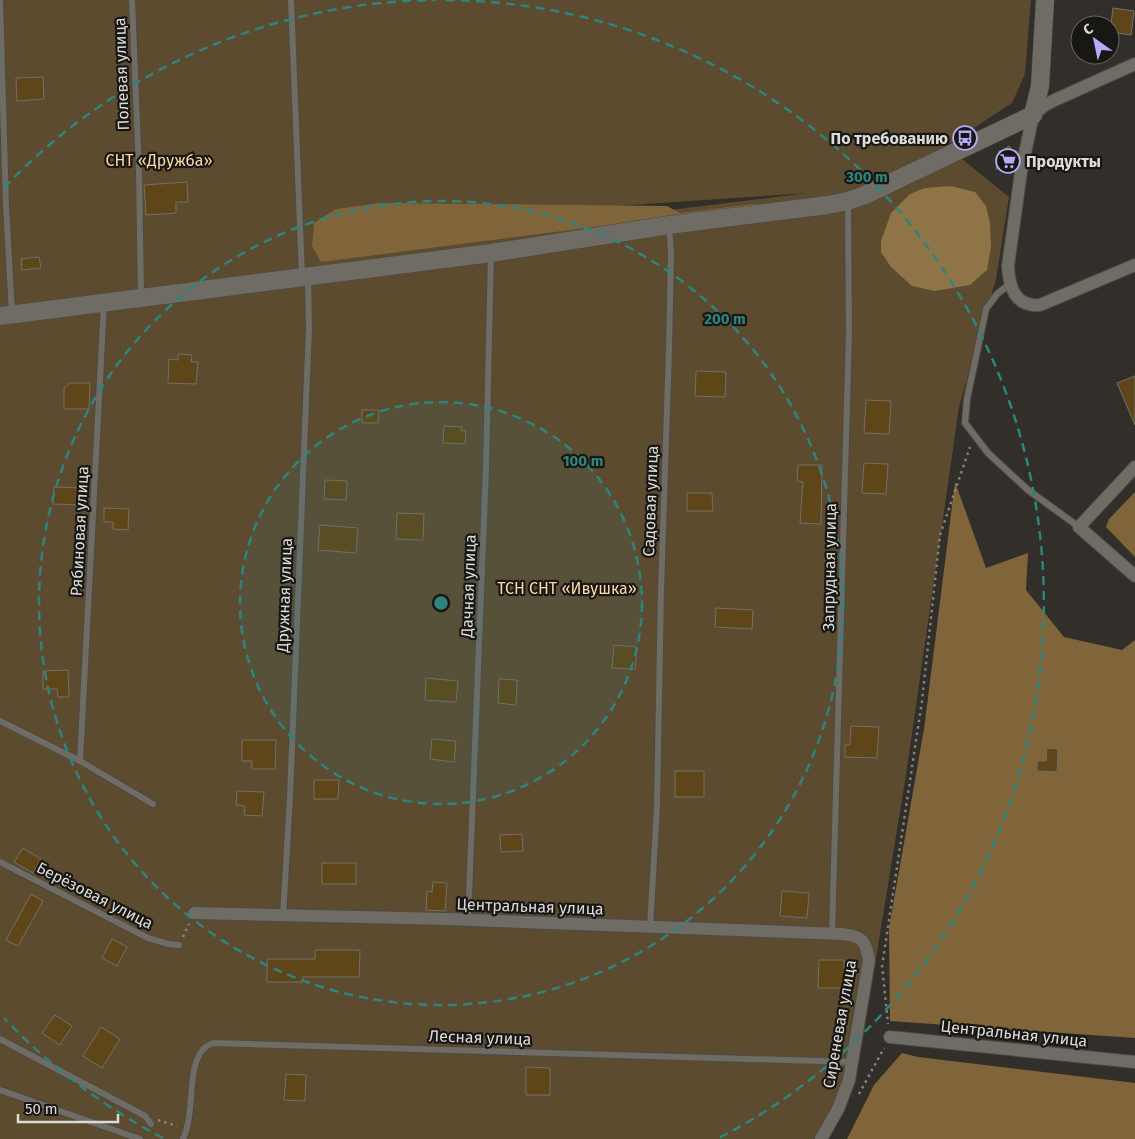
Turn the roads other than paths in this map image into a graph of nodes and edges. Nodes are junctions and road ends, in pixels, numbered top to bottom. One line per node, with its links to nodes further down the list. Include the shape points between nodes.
1 (0, 0): 15 (lane)
2 (132, 0): 13 (lane, Полевая улица)
3 (290, 0): 11 (lane, Дружная улица)
4 (1045, 0): 6 (street, via 1040,86)
5 (1135, 64): 6 (street, via 1057,99)
6 (1033, 115): 7 (street); 12 (street, via 1010,256)
7 (848, 201): 8 (street); 27 (lane, Запрудная улица, via 849,332)
8 (669, 225): 9 (street); 26 (lane, Садовая улица, via 670,349 657,807)
9 (491, 253): 11 (street); 25 (lane, Дачная улица)
10 (1135, 265): 12 (street, via 1040,305 1031,306 1020,300)
11 (305, 277): 13 (street); 24 (lane, Дружная улица, via 309,328)
12 (1010, 284): 17 (lane, via 986,309 966,399 965,423 988,453 1028,490)
13 (141, 298): 14 (street)
14 (104, 302): 15 (street); 20 (lane, Рябиновая улица)
15 (6, 315)
16 (1135, 467): 17 (street)
17 (1079, 527): 18 (street)
18 (1135, 576)
19 (0, 721): 20 (lane)
20 (80, 761): 21 (lane)
21 (153, 804)
22 (0, 862): 29 (lane, Берёзовая улица, via 148,938)
23 (194, 913): 24 (street, Центральная улица)
24 (283, 916): 25 (street, Центральная улица)
25 (468, 920): 26 (street, Центральная улица)
26 (650, 927): 27 (street, Центральная улица)
27 (832, 934): 28 (street, Центральная улица, via 851,935)
28 (862, 940): 32 (street, Сиреневая улица, via 866,944 869,969)
29 (179, 945)
30 (890, 1037): 33 (street, Центральная улица)
31 (0, 1039): 35 (lane, via 134,1110)
32 (852, 1062): 39 (lane, Лесная улица, via 213,1043 204,1047 196,1060); 40 (street, Сиреневая улица, via 838,1109)
33 (1135, 1062)
34 (0, 1090): 36 (lane)
35 (149, 1122)
36 (117, 1130): 37 (lane); 38 (lane)
37 (114, 1139)
38 (140, 1139)
39 (183, 1139)
40 (821, 1139)

